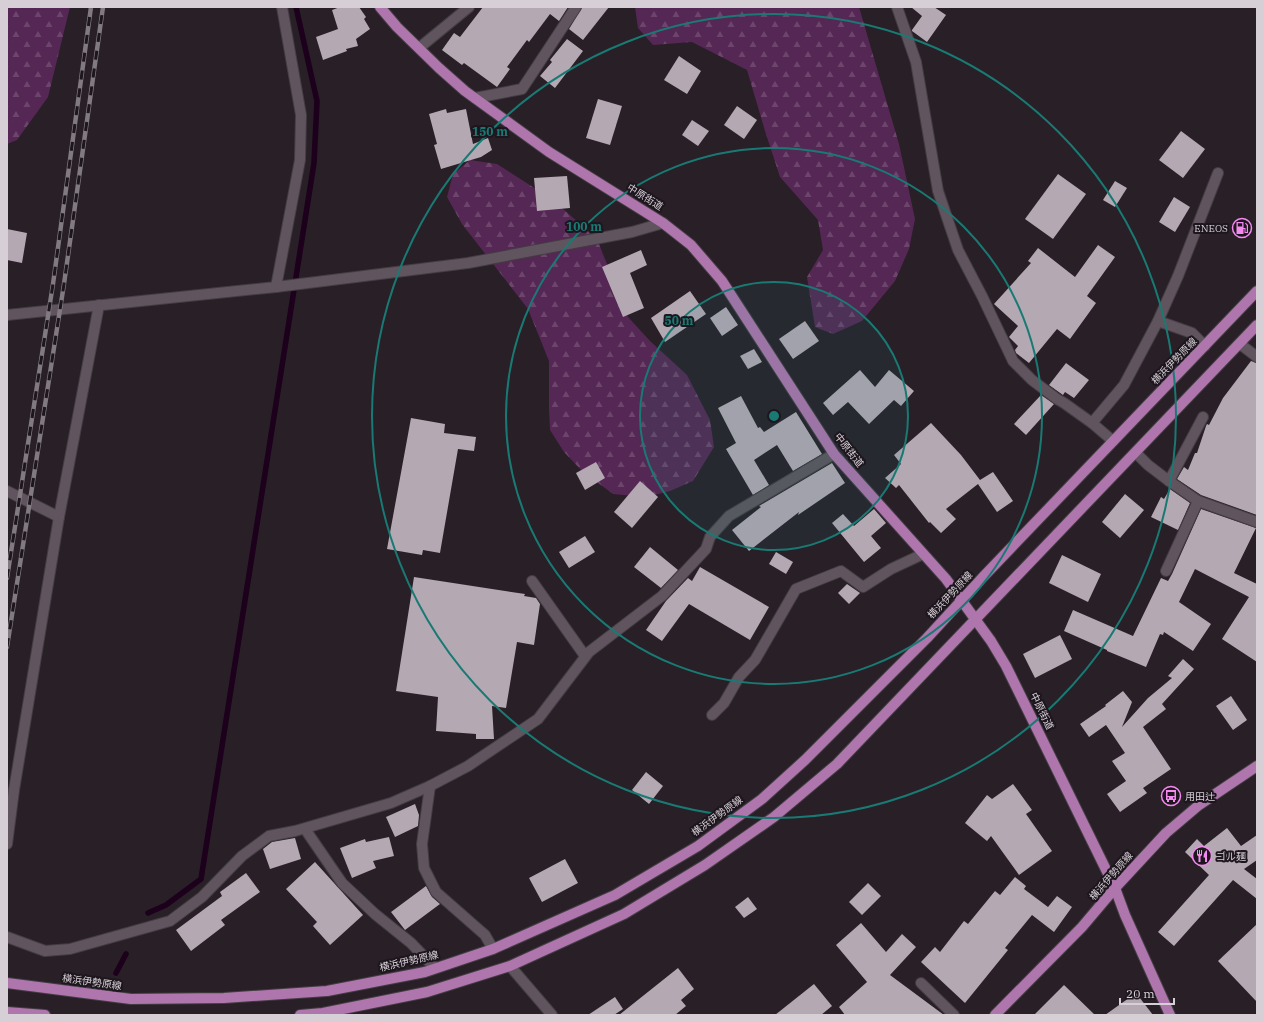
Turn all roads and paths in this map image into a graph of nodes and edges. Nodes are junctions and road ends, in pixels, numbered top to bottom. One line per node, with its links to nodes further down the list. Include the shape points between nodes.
1 (282, 7): 10 (street, via 301,115 300,160)
2 (380, 7): 6 (main road, 中原街道)
3 (469, 7): 6 (street)
4 (576, 7): 7 (street, via 522,89)
5 (897, 7): 20 (street, via 916,62 938,191 958,250 1013,361 1056,399)
6 (419, 48): 7 (main road, 中原街道)
7 (475, 98): 9 (main road, 中原街道, via 549,152)
8 (1218, 174): 14 (street)
9 (663, 223): 10 (street, via 632,232 468,263); 23 (main road, 中原街道, via 691,245 722,281)
10 (278, 287): 12 (street)
11 (1257, 291): 17 (main road, 横浜伊勢原線)
12 (99, 305): 13 (street); 27 (street)
13 (7, 315)
14 (1158, 321): 17 (street, via 1192,333); 20 (street, via 1124,385)
15 (1257, 325): 16 (main road)
16 (1240, 344): 18 (street); 22 (main road)
17 (1204, 346): 21 (main road, 横浜伊勢原線)
18 (1257, 357)
19 (1203, 417): 24 (street)
20 (1092, 423): 21 (street)
21 (1113, 441): 32 (main road, 横浜伊勢原線)
22 (1136, 453): 24 (street); 33 (main road)
23 (834, 454): 29 (main road, 中原街道); 34 (street, via 729,516 710,537 706,550 662,596)
24 (1169, 481): 26 (street)
25 (7, 491): 27 (street)
26 (1198, 501): 28 (street); 30 (street)
27 (59, 517): 39 (street)
28 (1257, 522)
29 (923, 554): 32 (main road, 中原街道); 35 (street, via 891,569 863,587 841,571 796,589 755,660 739,678 724,703)
30 (1166, 570)
31 (532, 581): 34 (street)
32 (962, 600): 33 (main road, 中原街道); 42 (main road, 横浜伊勢原線, via 821,745 762,799 698,846 615,895)
33 (976, 619): 40 (main road, 中原街道, via 1006,666); 43 (main road, via 837,764 774,817 705,865 624,914)
34 (585, 656): 37 (street, via 538,719 468,766)
35 (712, 715)
36 (1257, 766): 40 (main road, 横浜伊勢原線, via 1199,805 1166,833)
37 (430, 786): 38 (street, via 391,803); 42 (street, via 422,844 424,868 436,892 485,935)
38 (305, 829): 41 (street, via 269,836 242,856 202,897 170,921 70,949 44,951); 44 (street, via 342,883 411,943)
39 (7, 844)
40 (1115, 888): 52 (main road, 横浜伊勢原線, via 1082,927); 53 (main road, 中原街道)
41 (7, 937)
42 (493, 949): 44 (main road, 横浜伊勢原線)
43 (510, 966): 49 (main road, via 427,992 324,1013); 50 (street)
44 (435, 968): 45 (main road, 横浜伊勢原線, via 327,991 224,998 131,999)
45 (7, 982)
46 (921, 983): 51 (street)
47 (7, 1012): 48 (main road)
48 (45, 1015)
49 (300, 1015)
50 (552, 1015)
51 (954, 1015)
52 (995, 1015)
53 (1170, 1015)

